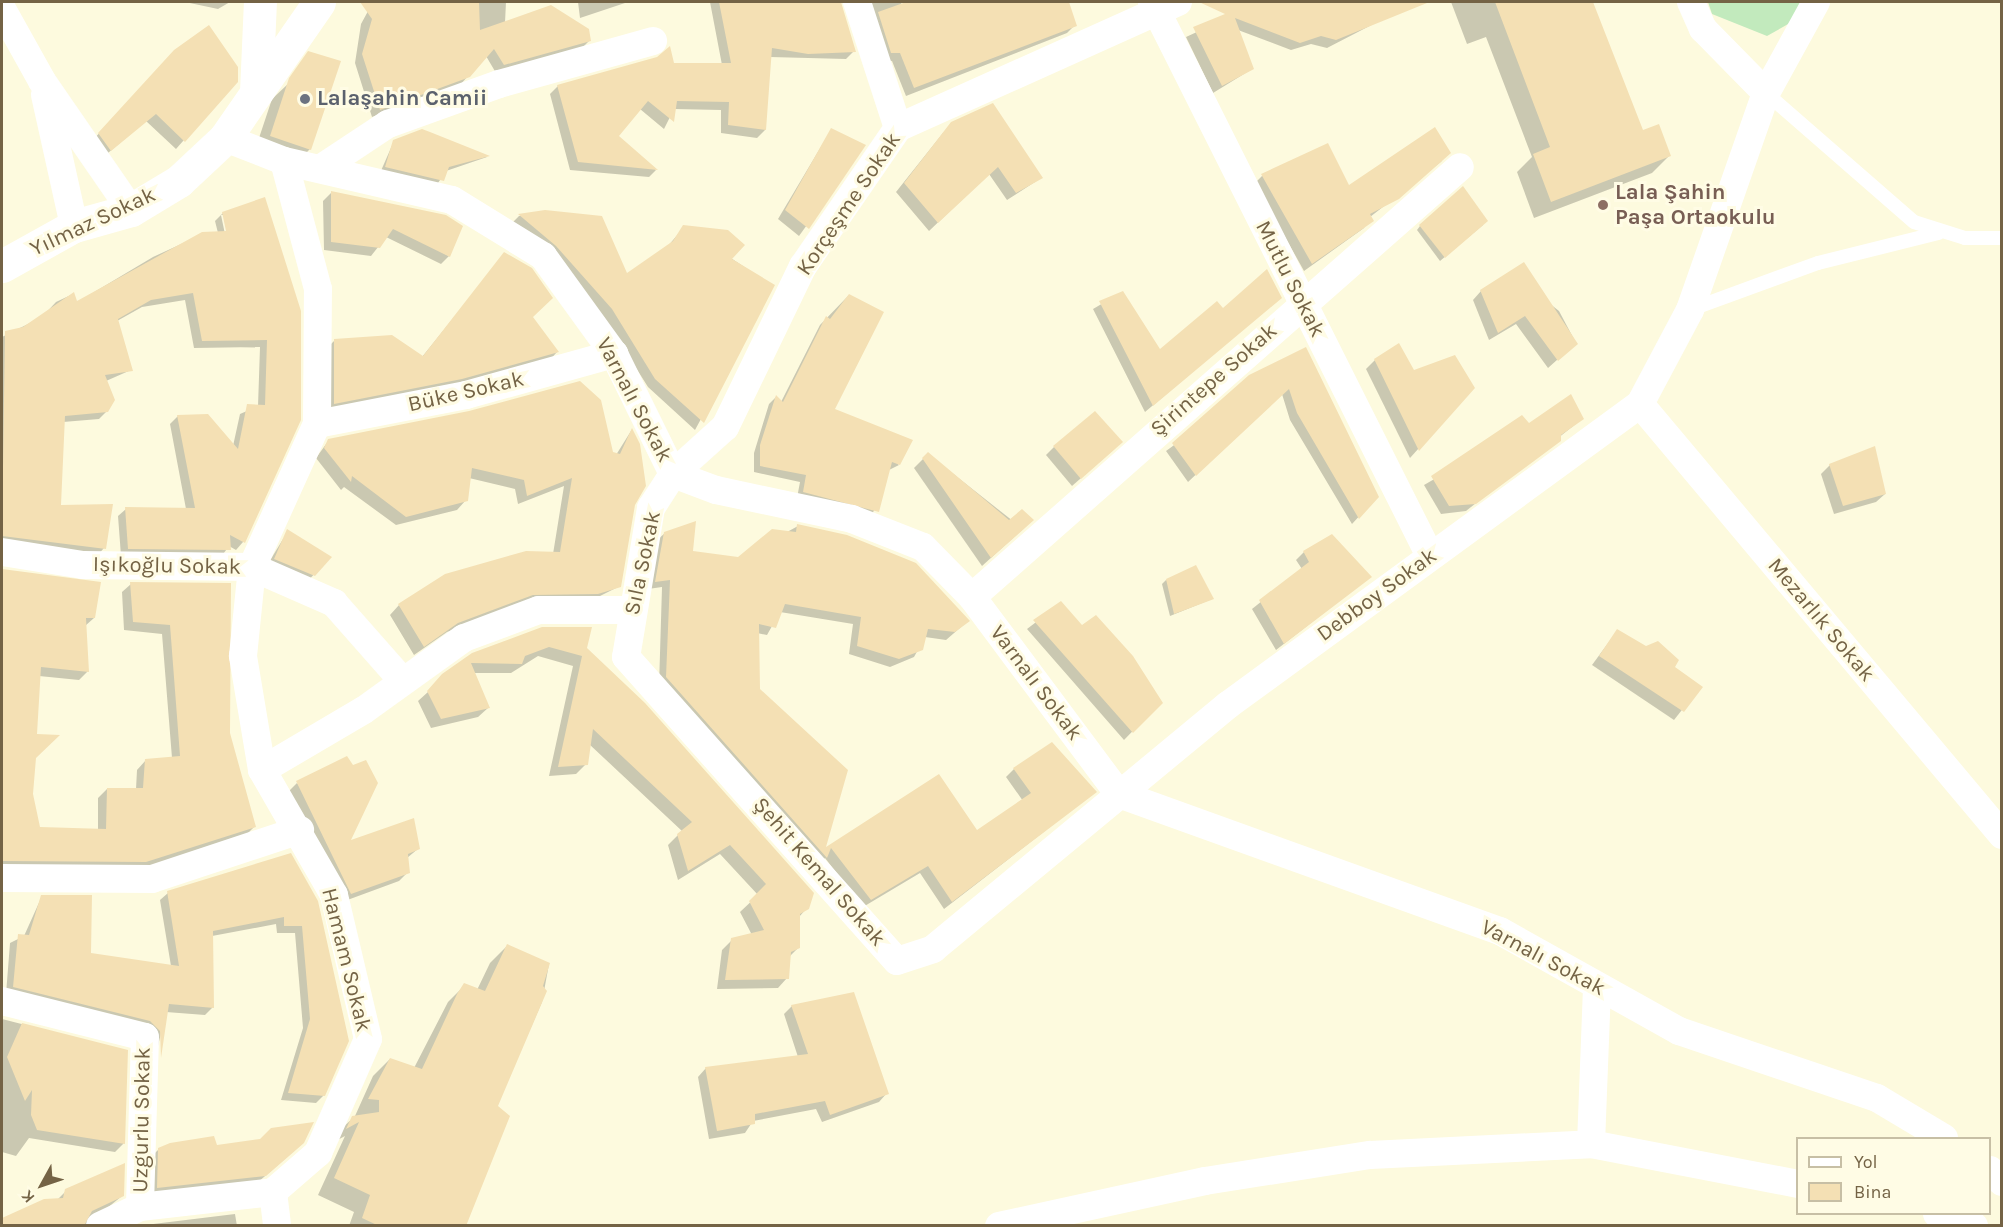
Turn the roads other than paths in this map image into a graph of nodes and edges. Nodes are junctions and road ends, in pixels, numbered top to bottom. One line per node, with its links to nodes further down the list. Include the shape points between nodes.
1 (260, 2): 11 (main road)
2 (319, 2): 11 (main road, Yılmaz Sokak)
3 (857, 2): 12 (street)
4 (1691, 2): 10 (street, via 1703,29)
5 (1816, 2): 10 (street)
6 (1162, 4): 12 (street, Korçeşme Sokak); 22 (street, Mutlu Sokak)
7 (2, 9): 9 (street)
8 (653, 41): 16 (street, via 499,84 388,124)
9 (42, 81): 17 (street); 18 (street)
10 (1766, 93): 19 (lane, via 1895,209); 23 (street)
11 (256, 96): 13 (main road, Yılmaz Sokak)
12 (898, 128): 27 (street, Korçeşme Sokak, via 803,266 725,427)
13 (225, 138): 14 (street, Varnalı Sokak); 17 (main road, Yılmaz Sokak, via 179,181)
14 (284, 161): 16 (street, Varnalı Sokak); 26 (street, Hamam Sokak, via 318,289)
15 (1460, 166): 22 (street, Şirintepe Sokak)
16 (323, 167): 24 (street, Varnalı Sokak, via 452,200 543,256)
17 (131, 210): 18 (main road, Yılmaz Sokak)
18 (74, 226): 21 (main road, Yılmaz Sokak)
19 (1938, 232): 20 (lane); 23 (lane, via 1818,263)
20 (2001, 238)
21 (2, 266)
22 (1302, 303): 29 (street, Mutlu Sokak); 31 (street, Şirintepe Sokak)
23 (1690, 310): 25 (street)
24 (614, 354): 26 (street, Büke Sokak, via 466,395); 27 (street, Varnalı Sokak)
25 (1640, 404): 29 (street, Debboy Sokak); 38 (street, Mezarlık Sokak)
26 (317, 424): 30 (street, Hamam Sokak)
27 (673, 474): 31 (street, Varnalı Sokak, via 716,490 852,519 923,547); 32 (street, Sıla Sokak, via 651,508)
28 (2, 552): 30 (street, Işıkoğlu Sokak, via 83,565)
29 (1430, 556): 36 (street, Debboy Sokak, via 1228,705)
30 (252, 567): 34 (street, Işıkoğlu Sokak, via 334,603); 35 (street, Hamam Sokak, via 243,656)
31 (972, 597): 36 (street, Varnalı Sokak)
32 (631, 610): 33 (street, Sıla Sokak); 34 (street, via 539,610 464,638)
33 (626, 657): 36 (street, Şehit Kemal Sokak, via 897,961 933,949)
34 (401, 679): 35 (street, via 364,710)
35 (262, 770): 37 (street, Hamam Sokak)
36 (1119, 794): 40 (street, Varnalı Sokak, via 1500,931)
37 (300, 830): 39 (street, via 152,879); 45 (street, Hamam Sokak, via 334,895 368,1039 318,1153)
38 (2001, 835)
39 (2, 878)
40 (1597, 986): 42 (street, Varnalı Sokak, via 1680,1031 1877,1098); 43 (street)
41 (2, 1001): 46 (street, Uzgurlu Sokak, via 145,1037)
42 (1942, 1137)
43 (1591, 1144): 44 (street); 50 (street, via 1370,1155 1205,1181)
44 (1796, 1184)
45 (273, 1192): 46 (street); 49 (street)
46 (140, 1207): 48 (street)
47 (1940, 1215): 51 (street)
48 (100, 1226)
49 (277, 1226)
50 (999, 1226)
51 (1974, 1226)

